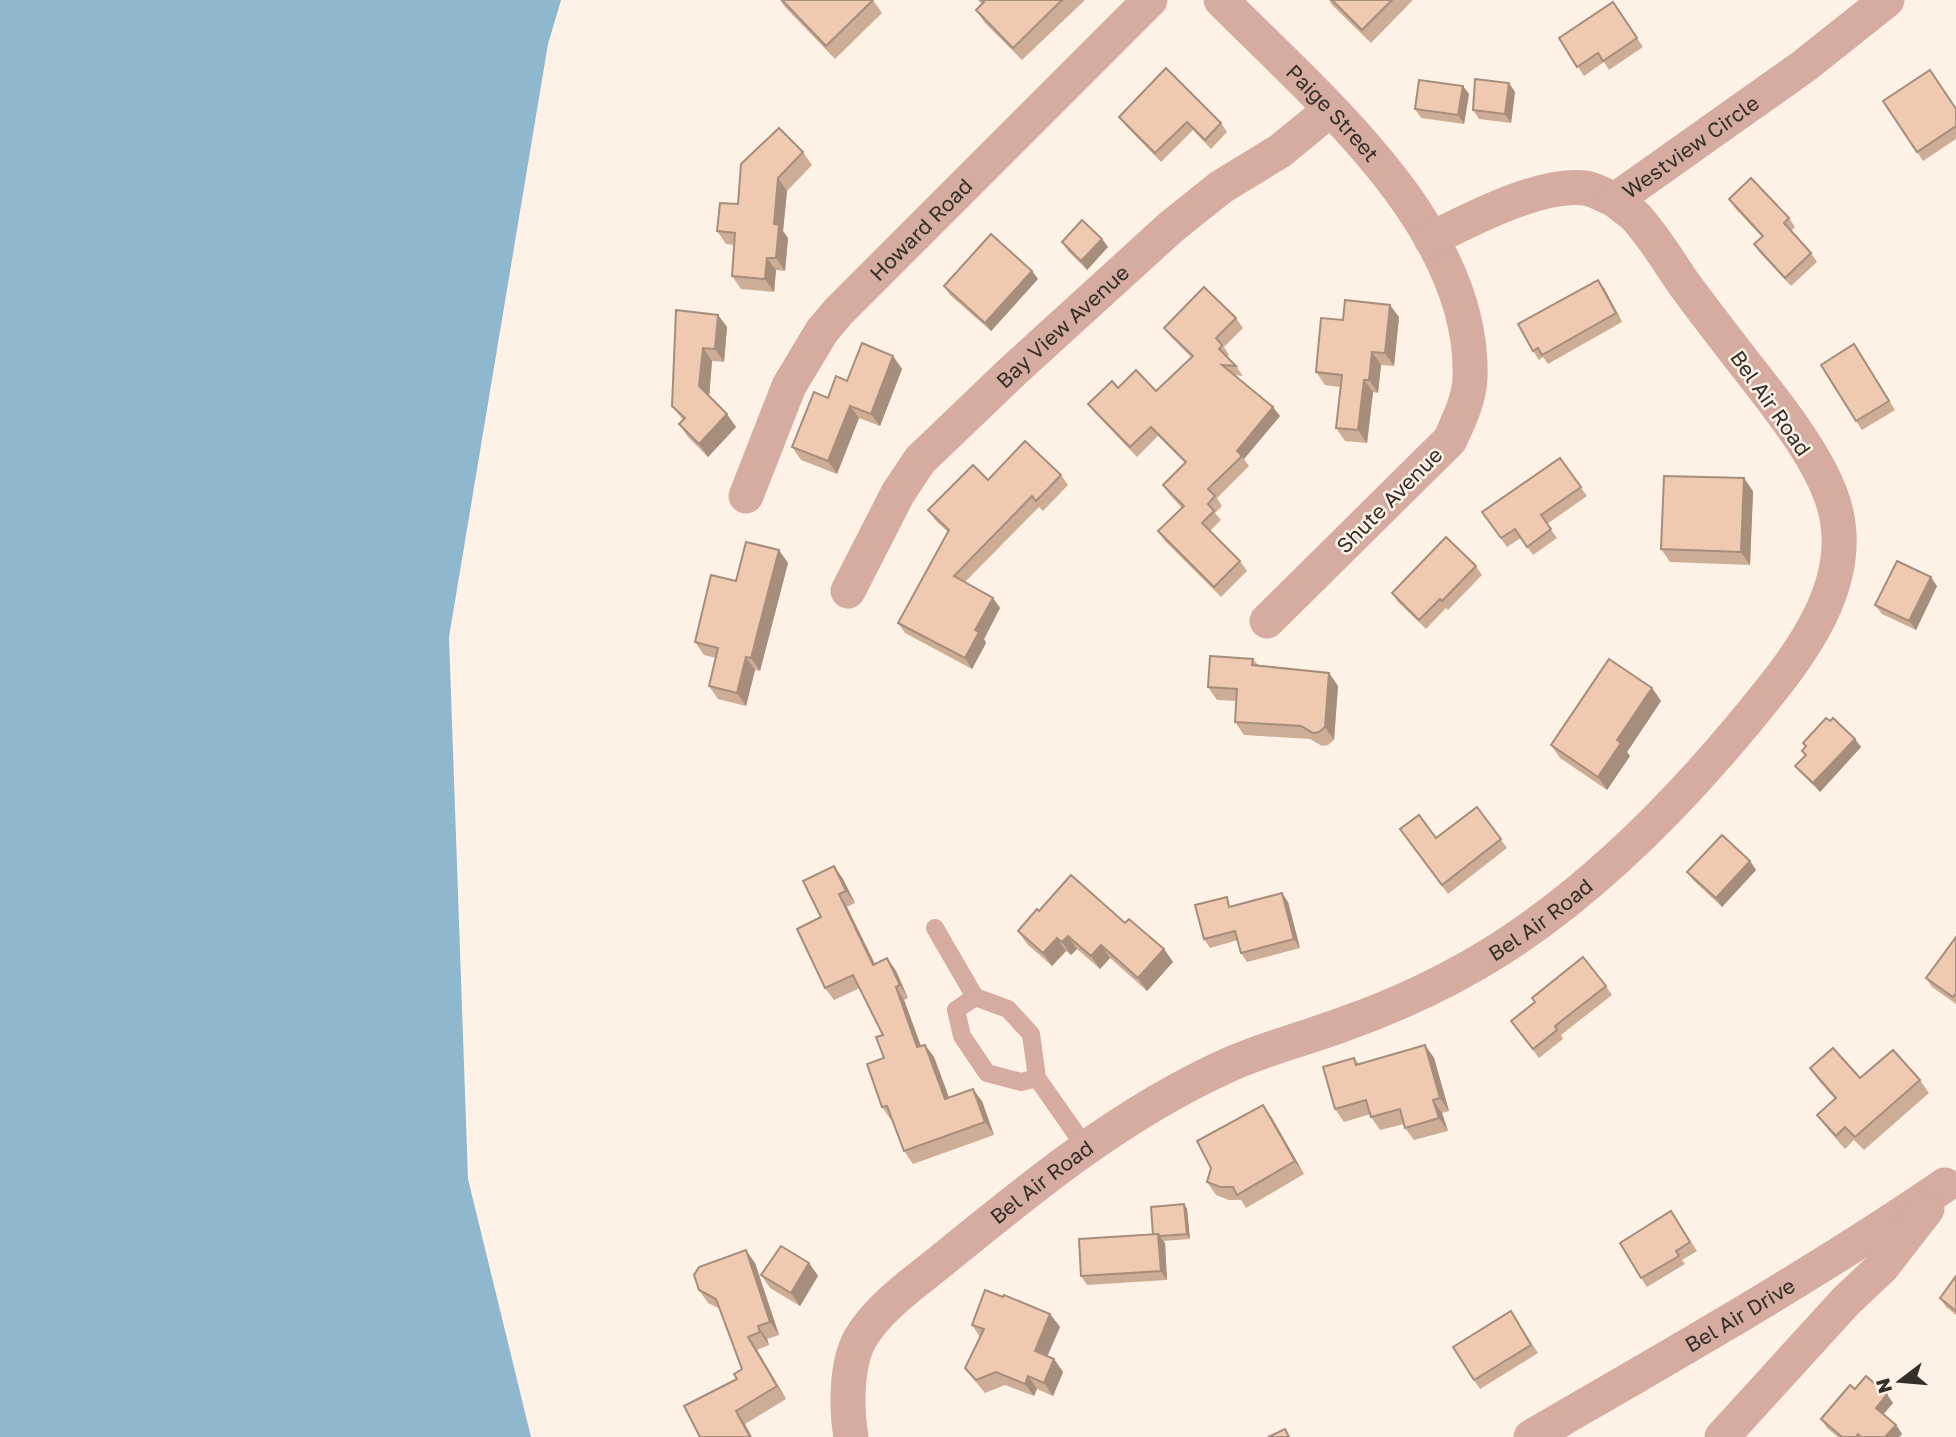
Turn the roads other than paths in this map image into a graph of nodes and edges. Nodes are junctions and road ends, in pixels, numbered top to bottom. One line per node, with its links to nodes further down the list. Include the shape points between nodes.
1 (1150, 0): 7 (street, Howard Road, via 822,331 789,386)
2 (1221, 0): 4 (street, Paige Street)
3 (1887, 0): 5 (street, Westview Circle, via 1804,66)
4 (1330, 110): 6 (street, Paige Street, via 1403,194); 8 (street, Bay View Avenue, via 1171,228 920,460)
5 (1615, 200): 6 (street, Westview Circle, via 1587,188 1553,189 1483,214); 13 (street, Bel Air Road, via 1636,217 1774,401 1831,495 1839,525 1838,561 1827,603 1802,651 1707,768 1650,826 1600,873 1499,950 1406,1000 1226,1066 1160,1100)
6 (1432, 239): 9 (street, Shute Avenue, via 1464,317 1470,381 1460,418 1450,440)
7 (746, 496)
8 (848, 591)
9 (1268, 621)
10 (935, 928): 11 (lane)
11 (975, 997): 12 (lane, via 1008,1009 1031,1034); 12 (lane, via 956,1010 962,1036 987,1073 1021,1083)
12 (1037, 1078): 13 (lane)
13 (1086, 1148): 15 (street, Bel Air Road, via 935,1266 866,1331 858,1343 850,1379 847,1416)
14 (1950, 1177): 16 (street, Bel Air Drive, via 1828,1261); 17 (street, via 1882,1267)
15 (851, 1437)
16 (1531, 1437)
17 (1722, 1437)

